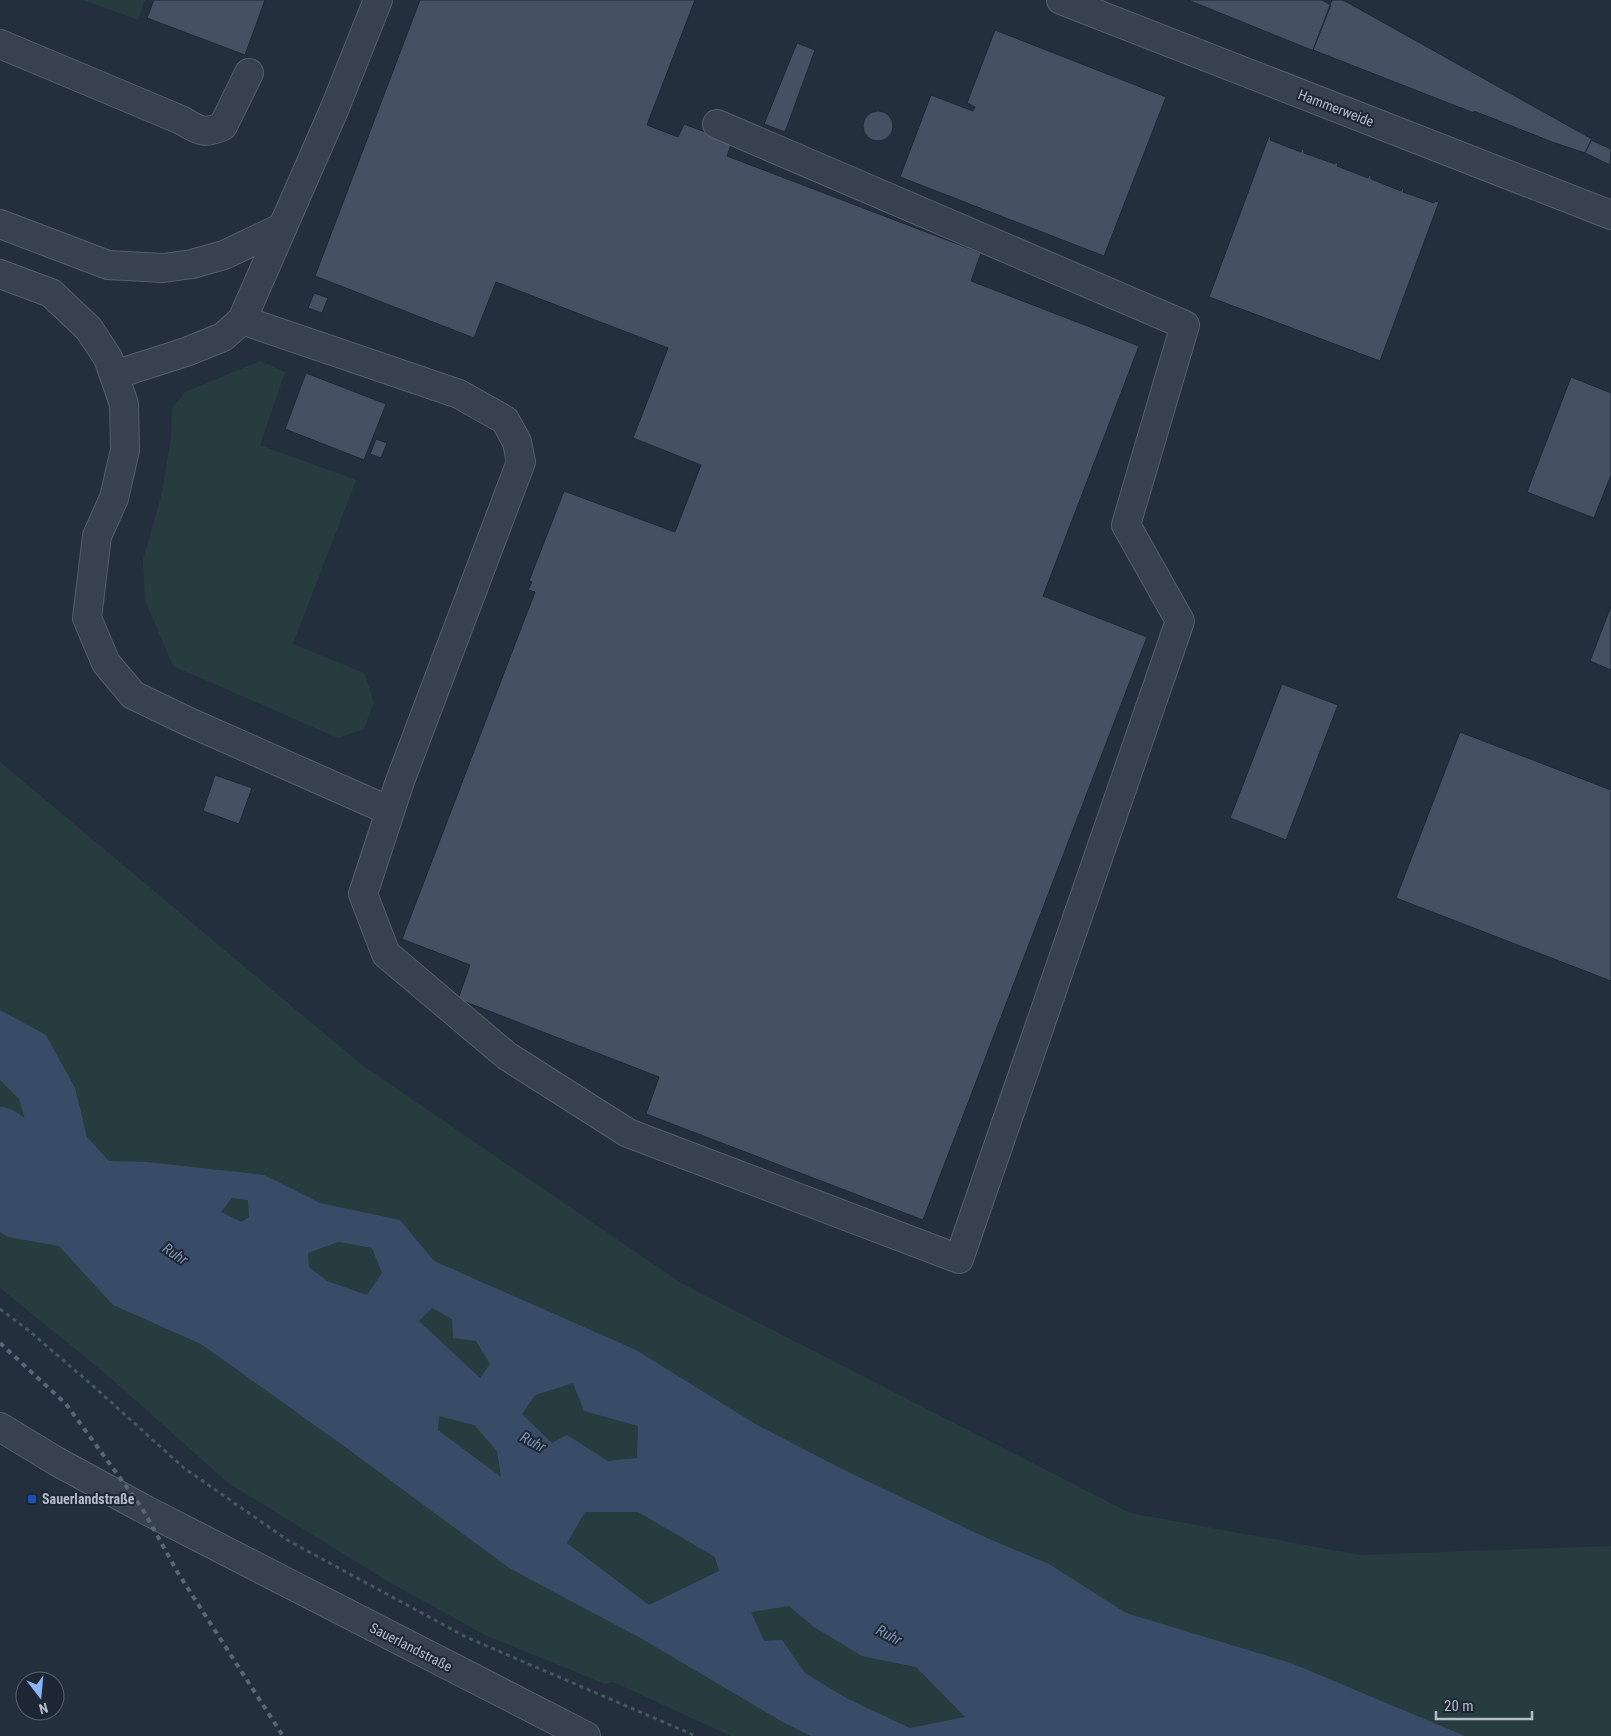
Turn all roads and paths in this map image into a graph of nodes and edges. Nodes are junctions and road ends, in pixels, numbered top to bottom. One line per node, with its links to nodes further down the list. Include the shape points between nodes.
1 (378, 0): 8 (street)
2 (1061, 0): 6 (street, Hammerweide)
3 (0, 44): 4 (street, via 200,131 212,131 223,126)
4 (249, 73)
5 (717, 124): 12 (street, via 1185,325 1126,526 1180,620 959,1259 628,1133 507,1056 386,954 363,894)
6 (1611, 215)
7 (0, 224): 8 (street, via 108,265 164,268 224,255)
8 (283, 227): 10 (street)
9 (0, 274): 11 (street, via 51,293 89,329 108,358)
10 (242, 320): 11 (street, via 223,337); 12 (street, via 459,394 505,420 517,442 521,462)
11 (114, 375): 12 (street, via 124,404 125,450 114,498 97,536 87,618 106,663 133,695)
12 (390, 811)
13 (0, 1309): 16 (path, via 92,1385 184,1468 289,1541 466,1637)
14 (0, 1427): 15 (street, Sauerlandstraße, via 142,1508)
15 (586, 1736)
16 (696, 1736)

